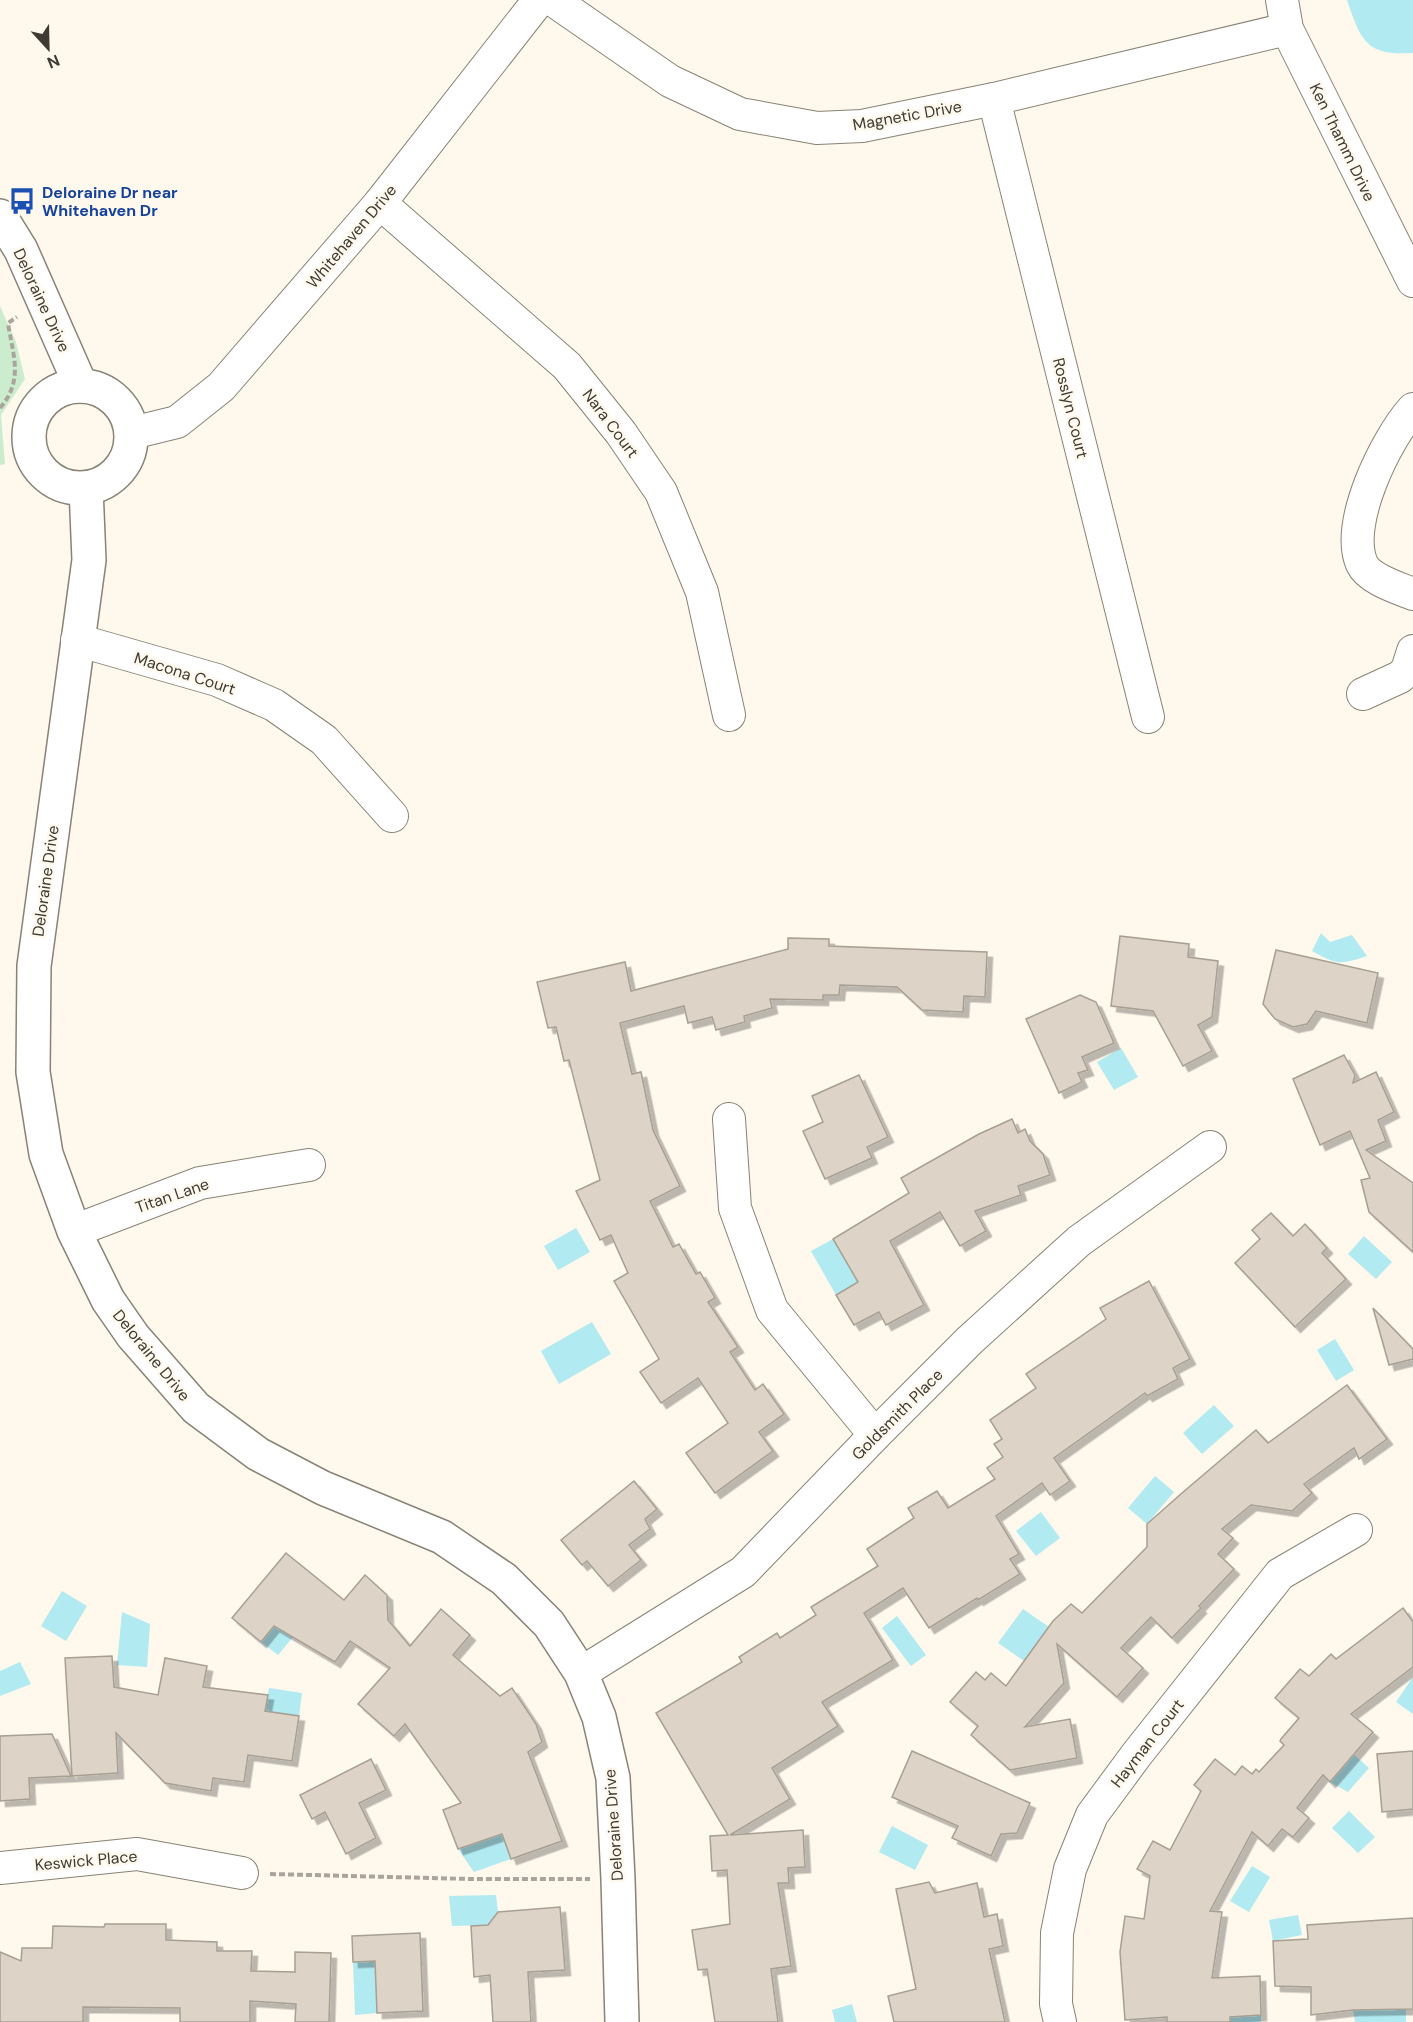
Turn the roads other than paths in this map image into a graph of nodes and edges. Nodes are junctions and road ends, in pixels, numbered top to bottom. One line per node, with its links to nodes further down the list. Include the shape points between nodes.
1 (539, 0): 5 (street, Whitehaven Drive)
2 (553, 0): 4 (street, Magnetic Drive, via 670,81 740,114 817,128 862,126)
3 (1284, 15): 4 (street, Magnetic Drive); 7 (street, Ken Thamm Drive)
4 (994, 99): 17 (street, Rosslyn Court)
5 (380, 203): 10 (street, Whitehaven Drive, via 221,387 177,422); 16 (street, Nara Court, via 567,366 648,472 661,492 702,592)
6 (0, 216): 8 (street, Deloraine Drive, via 21,250)
7 (1413, 282)
8 (81, 386): 10 (street, via 110,395 128,418); 11 (street, via 64,388 37,408 28,440 40,471 53,482 69,488)
9 (1413, 410): 12 (street, via 1402,421 1378,464 1360,512 1358,544 1362,565 1380,580)
10 (132, 433): 11 (street, via 125,463 115,476)
11 (86, 488): 13 (street, Deloraine Drive, via 89,560)
12 (1413, 594)
13 (77, 640): 18 (street, Macona Court, via 217,680 274,705 324,740); 22 (street, Deloraine Drive, via 34,966 33,1060 46,1154)
14 (1413, 651): 15 (street, via 1407,670 1400,677)
15 (1363, 694)
16 (729, 715)
17 (1148, 717)
18 (392, 816)
19 (729, 1119): 23 (street, via 735,1208 772,1310)
20 (1210, 1147): 23 (street, Goldsmith Place, via 1079,1241 970,1340)
21 (309, 1165): 22 (street, Titan Lane, via 200,1183)
22 (74, 1231): 25 (street, Deloraine Drive, via 108,1300 133,1336 196,1408 258,1454 323,1488 442,1537 504,1579 549,1624)
23 (875, 1435): 25 (street, Goldsmith Place, via 743,1572)
24 (1356, 1530): 29 (street, Hayman Court, via 1280,1574 1092,1815 1070,1869 1057,1934 1056,2004)
25 (581, 1673): 28 (street, Deloraine Drive, via 599,1717 612,1778)
26 (0, 1868): 27 (street, Keswick Place, via 137,1854)
27 (242, 1873)
28 (622, 2022)
29 (1060, 2022)

